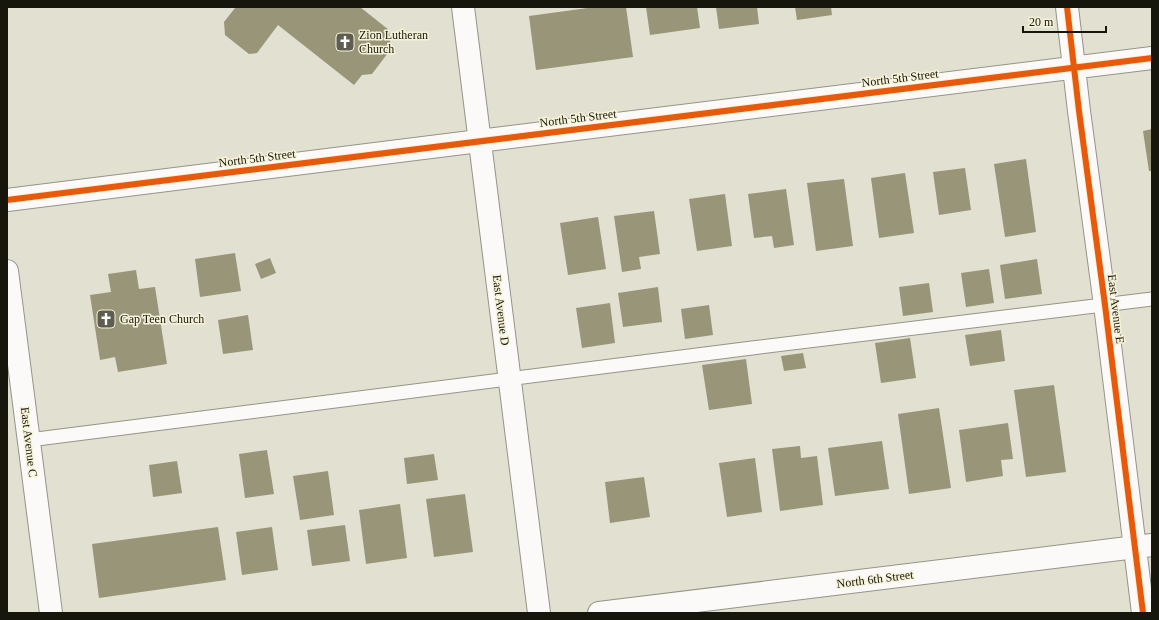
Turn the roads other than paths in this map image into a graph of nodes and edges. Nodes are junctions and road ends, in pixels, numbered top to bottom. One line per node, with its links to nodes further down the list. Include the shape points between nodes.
1 (463, 7): 5 (street, East Avenue D)
2 (1067, 7): 4 (street, East Avenue E)
3 (1152, 58): 4 (street, North 5th Street)
4 (1075, 67): 5 (street, North 5th Street); 9 (street, East Avenue E)
5 (480, 141): 6 (street, North 5th Street); 10 (street, East Avenue D)
6 (7, 200)
7 (7, 271): 11 (street, East Avenue C)
8 (1152, 299): 9 (lane)
9 (1105, 305): 10 (lane); 12 (street, East Avenue E)
10 (510, 379): 11 (lane); 14 (street, East Avenue D)
11 (29, 440): 13 (street, East Avenue C)
12 (1143, 546): 15 (street, North 6th Street); 16 (street, East Avenue E)
13 (51, 613)
14 (539, 613)
15 (599, 613)
16 (1143, 613)

